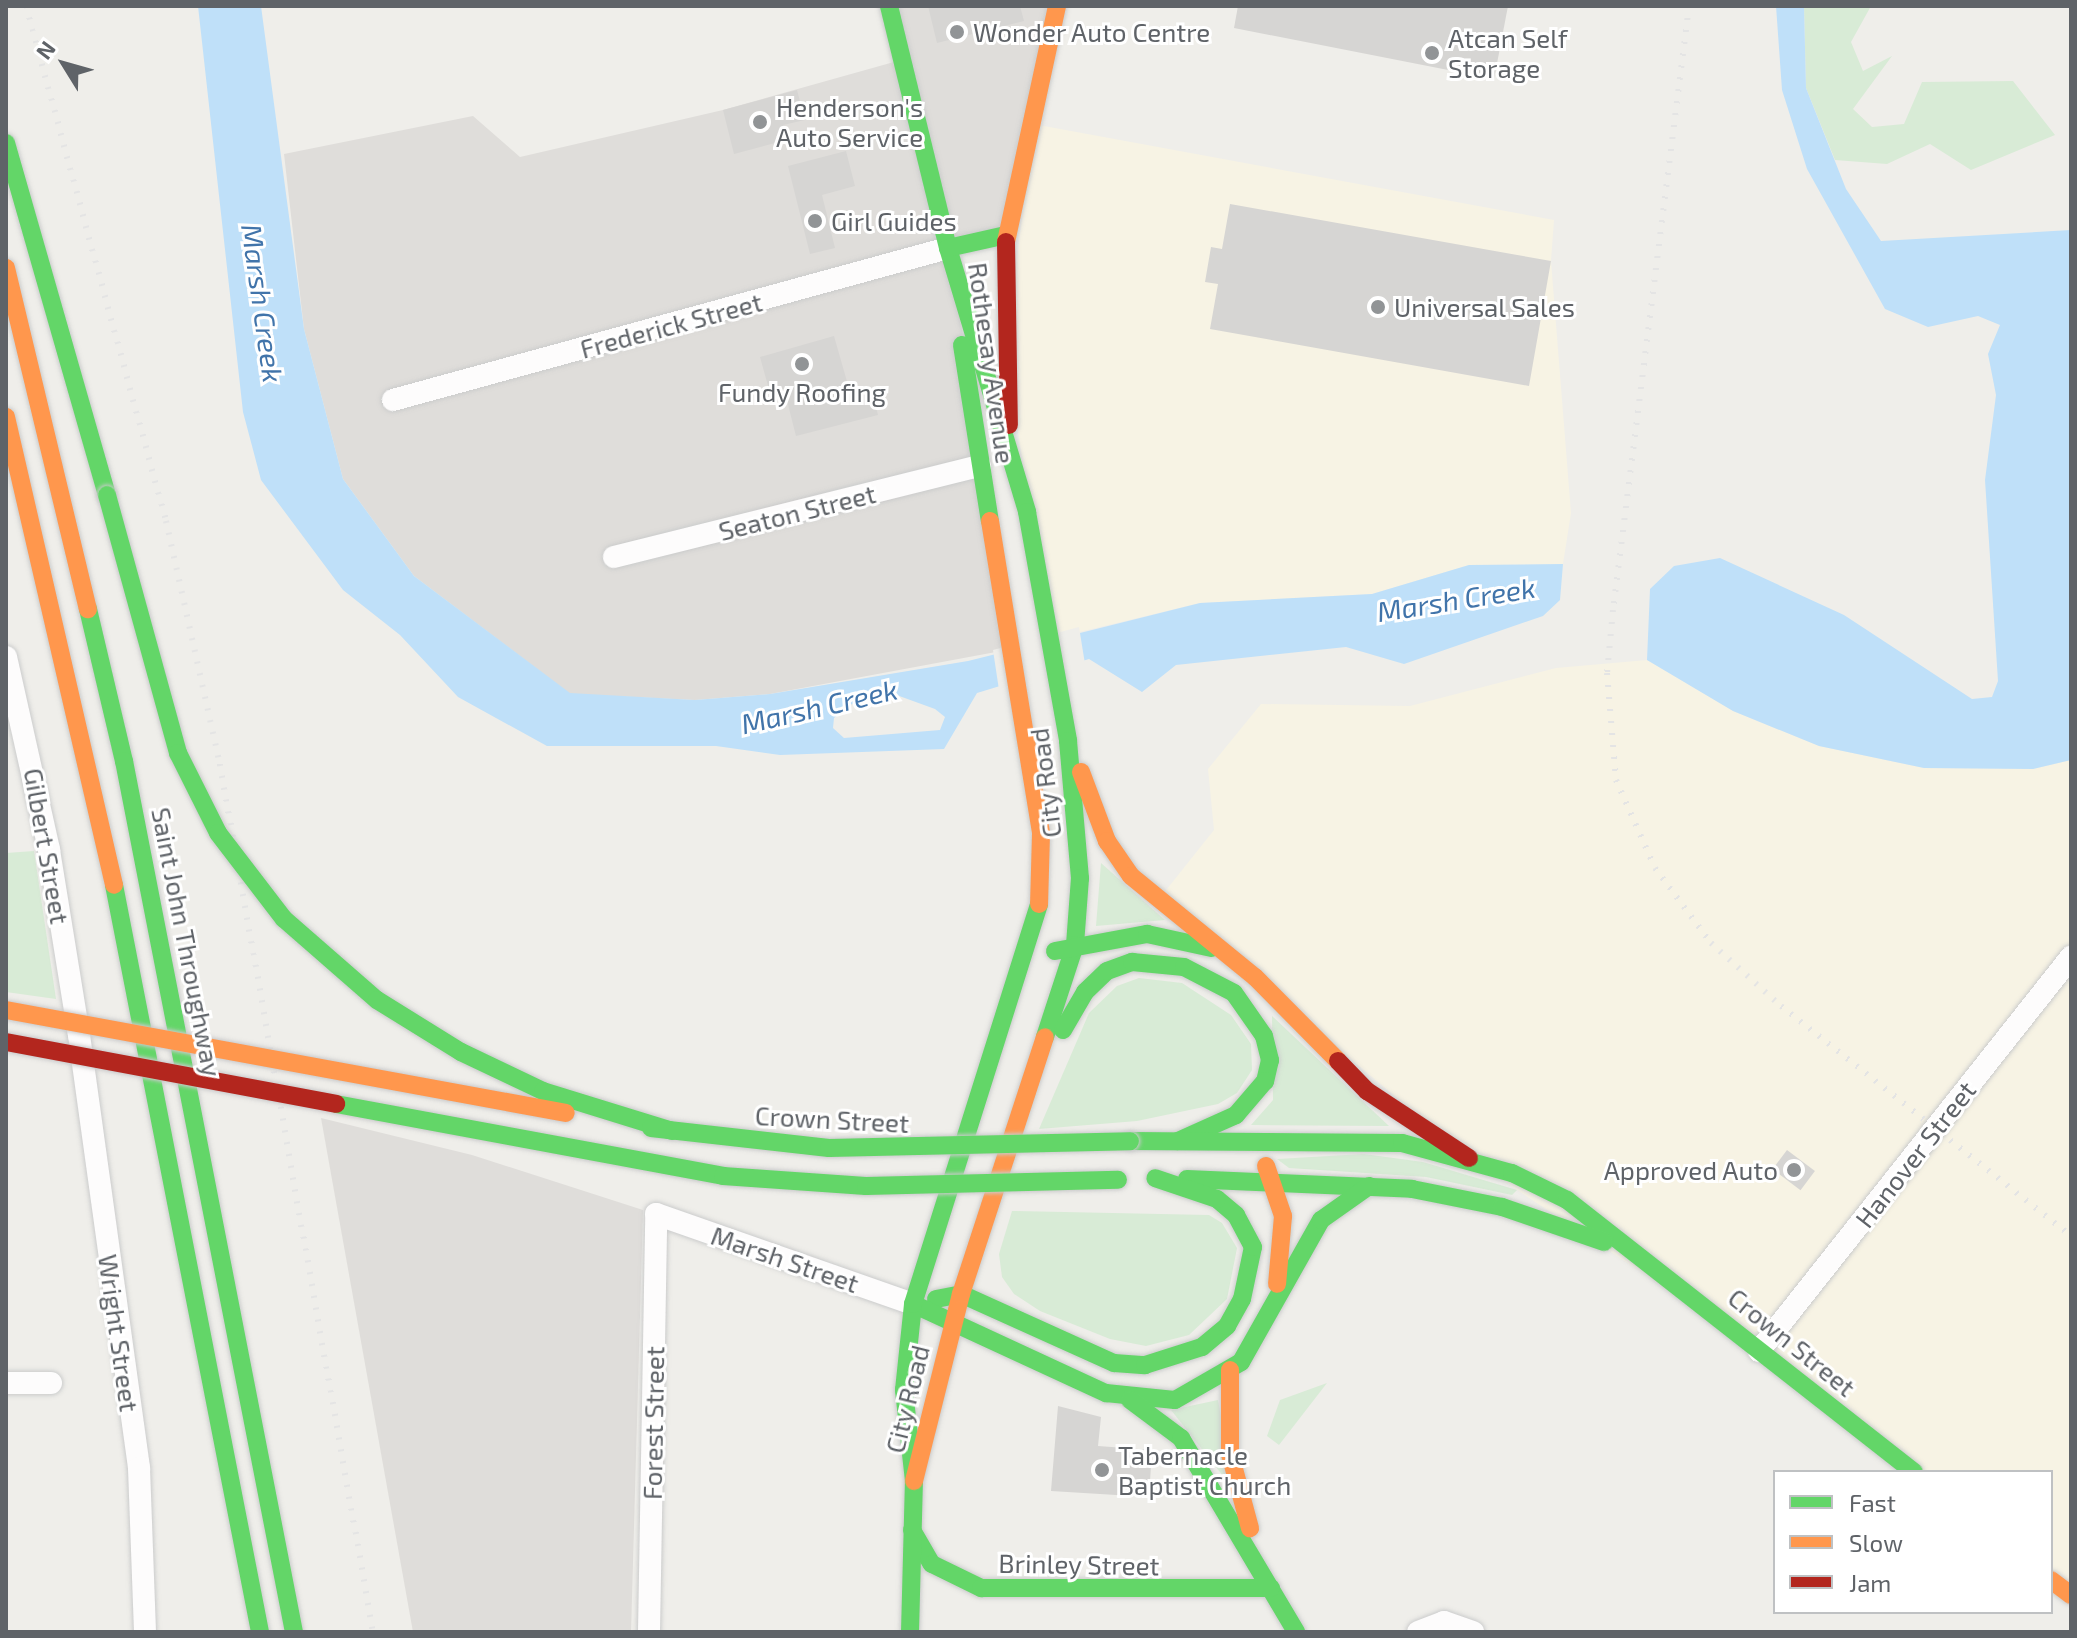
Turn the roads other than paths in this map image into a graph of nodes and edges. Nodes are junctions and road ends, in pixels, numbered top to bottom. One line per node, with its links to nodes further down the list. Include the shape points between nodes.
1 (889, 6): 5 (main road)
2 (1057, 6): 4 (main road)
3 (6, 143): 24 (main road, bridge, via 178,753 218,833 284,919 377,1000 472,1058 543,1091)
4 (1006, 235): 5 (main road); 9 (main road)
5 (948, 248): 7 (street, Frederick Street); 9 (main road, Rothesay Avenue); 10 (main road, Rothesay Avenue)
6 (6, 268): 50 (main road, Saint John Throughway, via 124,761)
7 (393, 400)
8 (6, 417): 49 (main road, via 91,768)
9 (1009, 437): 13 (main road, Rothesay Avenue)
10 (980, 466): 11 (street, Seaton Street); 14 (main road, Rothesay Avenue)
11 (614, 557)
12 (6, 657): 21 (street, Gilbert Street, via 49,850)
13 (1060, 699): 15 (main road, City Road)
14 (1021, 708): 19 (main road, City Road, via 1043,869)
15 (1068, 741): 16 (main road, City Road, via 1080,878); 17 (main road, via 1116,858)
16 (1075, 945): 17 (main road, via 1166,935); 19 (main road); 23 (main road, City Road)
17 (1232, 956): 27 (main road, via 1367,1091)
18 (2071, 957): 37 (street, Hanover Street)
19 (1025, 963): 34 (main road, City Road)
20 (6, 1010): 24 (main road, Crown Street, bridge)
21 (79, 1035): 48 (street, Wright Street, via 141,1480)
22 (6, 1042): 28 (main road, Crown Street, bridge, via 723,1176 866,1186)
23 (1023, 1106): 26 (main road, via 1074,1009 1107,971 1132,962 1184,967 1234,993 1254,1013 1270,1060 1265,1081 1236,1115); 33 (main road, City Road)
24 (672, 1131): 26 (main road, Crown Street, bridge, via 873,1149)
25 (1252, 1140): 26 (main road, Crown Street); 27 (main road, Crown Street, via 1402,1143); 29 (main road)
26 (1178, 1141)
27 (1469, 1158): 32 (main road, Crown Street, via 1567,1200)
28 (1155, 1178): 29 (main road, Crown Street); 33 (main road, via 1217,1199 1236,1215 1253,1247 1242,1299 1227,1326 1202,1347 1145,1365 1114,1363)
29 (1274, 1181): 30 (main road, Crown Street); 35 (main road, via 1283,1216)
30 (1369, 1186): 32 (main road, Crown Street, via 1502,1207); 35 (main road, via 1321,1220)
31 (656, 1214): 34 (street, Marsh Street); 51 (street, Forest Street)
32 (1637, 1255): 37 (main road, Crown Street)
33 (961, 1294): 34 (main road); 36 (main road, City Road)
34 (913, 1304): 36 (main road); 43 (main road, City Road, via 904,1390)
35 (1275, 1307): 38 (main road)
36 (952, 1325): 41 (main road); 43 (main road, City Road)
37 (1759, 1351): 42 (main road, Crown Street)
38 (1230, 1370): 41 (main road, via 1175,1400); 46 (main road, via 1234,1476)
39 (6, 1383): 40 (street)
40 (51, 1383)
41 (1130, 1400): 46 (main road, via 1181,1438)
42 (1911, 1470)
43 (914, 1481): 44 (main road)
44 (912, 1530): 46 (main road, Brinley Street, via 932,1564 981,1588); 52 (main road)
45 (2053, 1582): 47 (main road)
46 (1271, 1588): 53 (main road)
47 (2071, 1595)
48 (145, 1632)
49 (260, 1632)
50 (294, 1632)
51 (649, 1632)
52 (910, 1632)
53 (1296, 1632)
54 (1418, 1632): 55 (street, via 1444,1622)
55 (1473, 1632)

